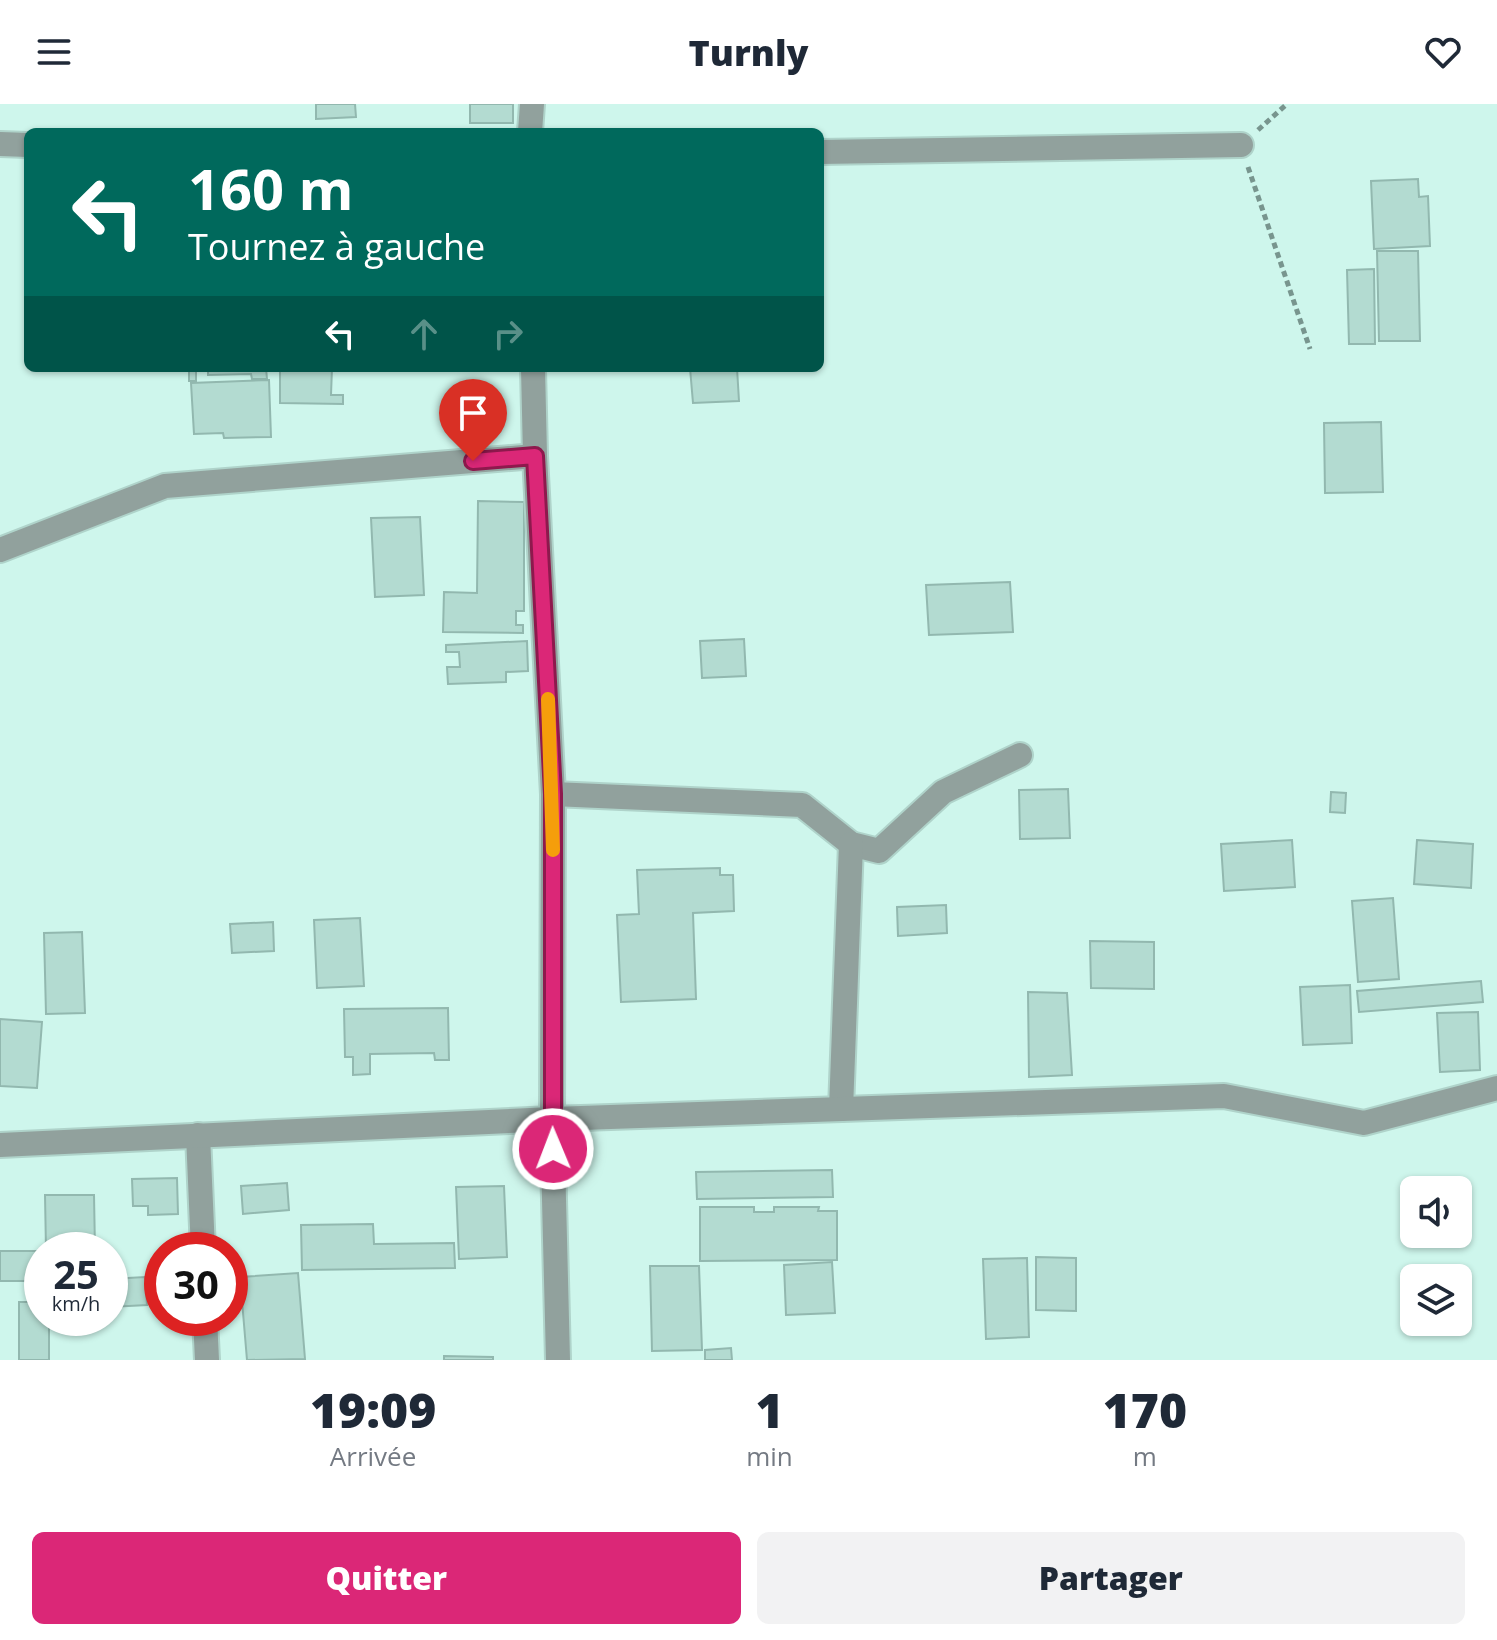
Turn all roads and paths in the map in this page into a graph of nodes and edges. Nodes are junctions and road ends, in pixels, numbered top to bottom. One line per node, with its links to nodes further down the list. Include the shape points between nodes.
1 (532, 104): 3 (street)
2 (1287, 104): 6 (path)
3 (530, 128)
4 (0, 144): 5 (street)
5 (24, 145)
6 (1241, 145): 7 (street); 8 (path)
7 (824, 152)
8 (1310, 349)
9 (533, 372): 10 (street)
10 (535, 456): 11 (street, via 165,486); 13 (street)
11 (0, 550)
12 (1020, 755): 14 (street, via 943,792 879,851)
13 (553, 794): 14 (street, via 802,805); 17 (street)
14 (851, 844): 16 (street)
15 (1497, 1088): 16 (street, via 1364,1123 1224,1096)
16 (841, 1109): 17 (street)
17 (552, 1119): 18 (street); 23 (street)
18 (198, 1135): 19 (street); 20 (street)
19 (0, 1145)
20 (202, 1232)
21 (206, 1336): 22 (street)
22 (207, 1360)
23 (558, 1360)

